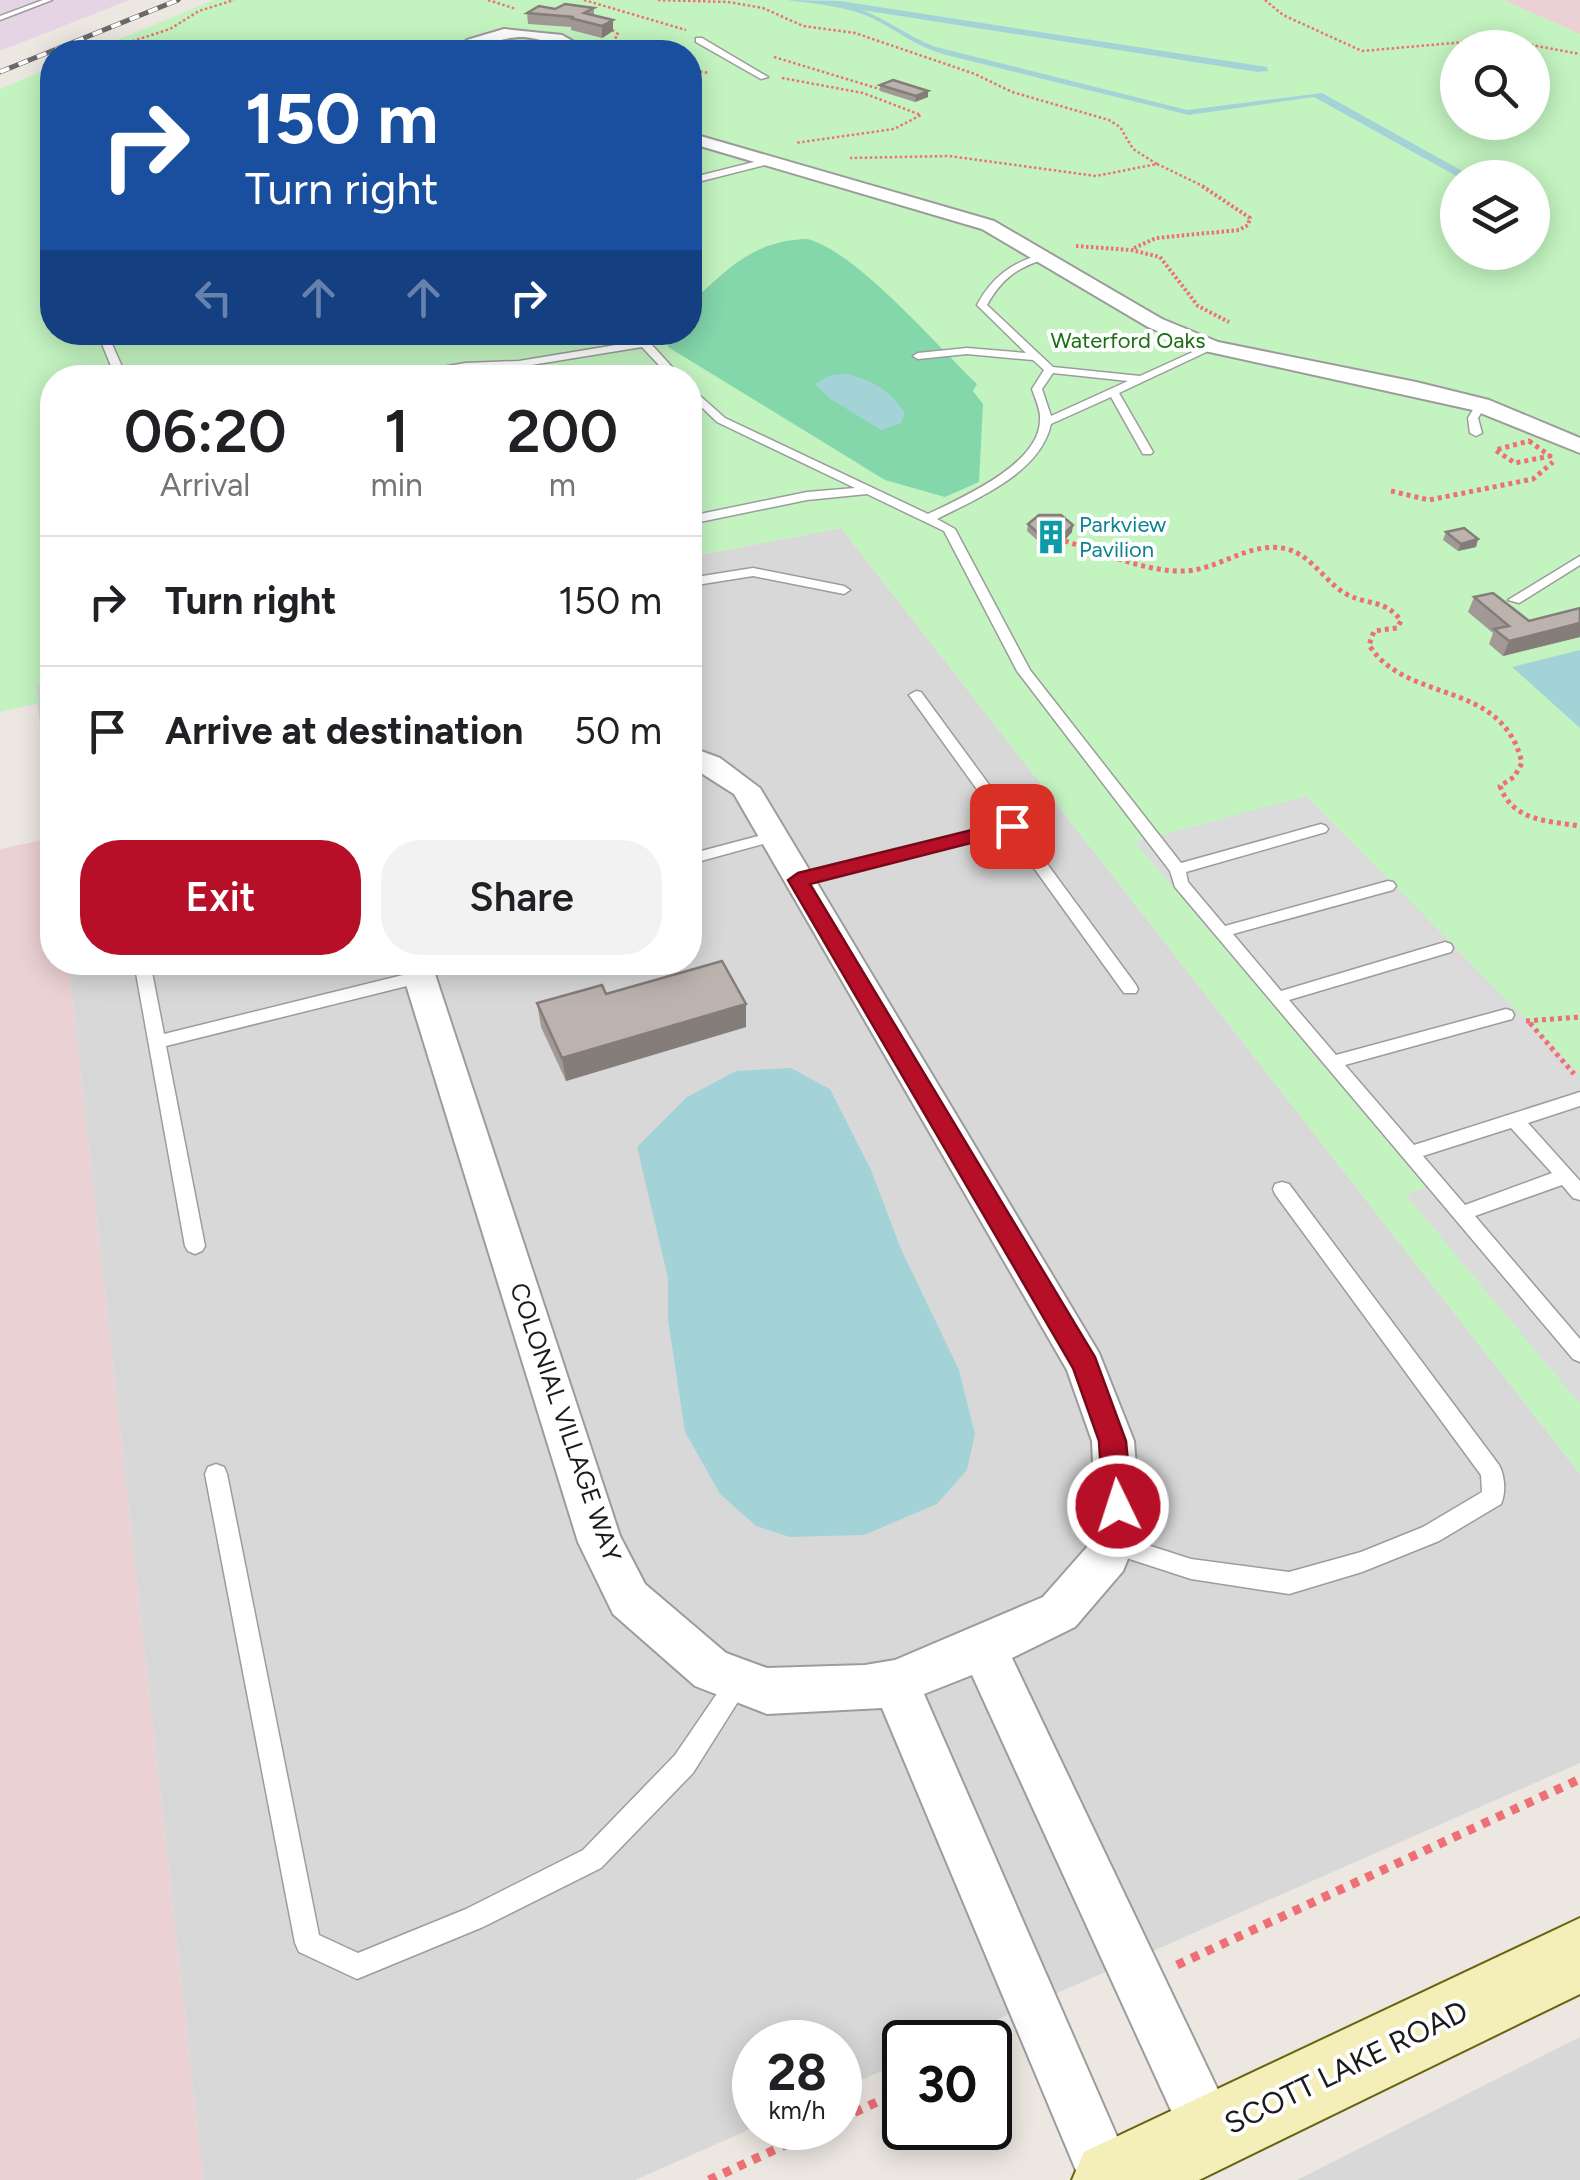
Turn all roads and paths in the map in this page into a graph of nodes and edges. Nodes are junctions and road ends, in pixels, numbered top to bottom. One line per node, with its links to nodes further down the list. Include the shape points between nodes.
1 (49, 0): 5 (lane)
2 (234, 0): 8 (path)
3 (658, 0): 20 (path, via 763,8 802,26 855,33 1109,120 1133,150)
4 (1265, 0): 14 (path, via 1362,52 1500,40)
5 (0, 18)
6 (600, 24): 7 (path)
7 (617, 32): 11 (path); 12 (path)
8 (136, 40)
9 (484, 40): 10 (street, via 529,34)
10 (562, 40)
11 (600, 40)
12 (613, 40)
13 (702, 42): 16 (lane)
14 (1580, 54)
15 (702, 71): 16 (path)
16 (764, 77): 18 (path, via 863,93 921,114 902,127 814,137)
17 (702, 141): 18 (street)
18 (773, 157): 21 (lane); 24 (street, via 966,216)
19 (839, 159): 20 (path, via 949,156 1096,176)
20 (1157, 164): 23 (path, via 1214,192 1250,218 1248,225 1156,238)
21 (702, 178)
22 (1063, 243): 23 (path)
23 (1131, 250): 25 (path, via 1165,260 1198,306)
24 (1042, 256): 28 (street, via 1155,323); 30 (lane, via 1008,268 982,304)
25 (1242, 329)
26 (610, 345): 31 (lane)
27 (649, 345): 32 (lane)
28 (1212, 347): 34 (lane); 37 (street)
29 (918, 356): 30 (lane, via 966,351)
30 (1038, 357): 33 (lane)
31 (492, 365)
32 (666, 365)
33 (1050, 370): 34 (lane); 38 (lane, via 1038,389)
34 (1141, 379): 35 (lane)
35 (1115, 394): 38 (lane); 41 (lane)
36 (702, 402): 43 (lane, via 721,420)
37 (1481, 405): 39 (lane, via 1473,418); 40 (street)
38 (1046, 422): 46 (lane, via 1038,446 996,483)
39 (1476, 432)
40 (1580, 446)
41 (1147, 452)
42 (1550, 456): 44 (path, via 1554,463 1533,480 1429,500)
43 (866, 491): 45 (lane); 46 (lane)
44 (1390, 491)
45 (702, 518)
46 (928, 519): 59 (lane, via 949,529 1024,671)
47 (1065, 541): 55 (path, via 1176,571 1265,546 1299,553 1348,595 1379,602 1398,615 1397,628 1374,631 1368,645 1382,664 1466,696 1506,724 1522,763 1500,786 1513,812)
48 (1580, 560): 51 (lane)
49 (702, 580): 50 (lane, via 753,572)
50 (844, 590)
51 (1514, 600)
52 (916, 695): 54 (lane)
53 (702, 761): 57 (street, COLONIAL VILLAGE WAY, via 744,788)
54 (1012, 826): 60 (lane); 67 (lane)
55 (1580, 826)
56 (1321, 829): 59 (lane)
57 (773, 837): 58 (lane); 60 (street, COLONIAL VILLAGE WAY)
58 (702, 856)
59 (1178, 870): 62 (lane, via 1180,884)
60 (798, 880): 85 (street, COLONIAL VILLAGE WAY, via 1085,1364 1113,1441 1118,1506)
61 (1388, 886): 62 (lane)
62 (1222, 932): 68 (lane)
63 (1445, 948): 68 (lane)
64 (144, 975): 72 (lane)
65 (399, 975): 72 (lane)
66 (419, 975): 87 (street, COLONIAL VILLAGE WAY, via 600,1542 629,1599 711,1670)
67 (1130, 989)
68 (1278, 998): 73 (lane)
69 (1506, 1015): 71 (path); 73 (lane)
70 (1580, 1017): 71 (path)
71 (1529, 1022): 74 (path)
72 (156, 1042): 82 (lane)
73 (1334, 1062): 77 (lane)
74 (1580, 1081)
75 (1580, 1099): 76 (lane)
76 (1515, 1120): 77 (lane); 78 (lane)
77 (1412, 1153): 81 (lane)
78 (1565, 1176): 80 (lane); 81 (lane)
79 (1282, 1189): 85 (lane, via 1492,1472 1492,1497 1432,1534 1289,1583 1191,1569)
80 (1580, 1193)
81 (1462, 1213): 83 (lane)
82 (195, 1246)
83 (1580, 1353)
84 (216, 1474): 87 (lane, via 308,1943 357,1966 592,1859 684,1764)
85 (1110, 1543): 86 (street, COLONIAL VILLAGE WAY, via 1107,1556 1059,1612)
86 (984, 1648): 88 (street, COLONIAL VILLAGE WAY); 91 (street)
87 (739, 1681): 88 (street, COLONIAL VILLAGE WAY, via 767,1691)
88 (895, 1683): 92 (street)
89 (1580, 1779): 91 (path)
90 (1580, 1956): 94 (street, SCOTT LAKE ROAD)
91 (1140, 1982): 94 (street)
92 (1042, 2026): 93 (path); 97 (street)
93 (1012, 2040)
94 (1210, 2132): 97 (street, SCOTT LAKE ROAD)
95 (774, 2150): 96 (path)
96 (708, 2180)
97 (1110, 2180)

